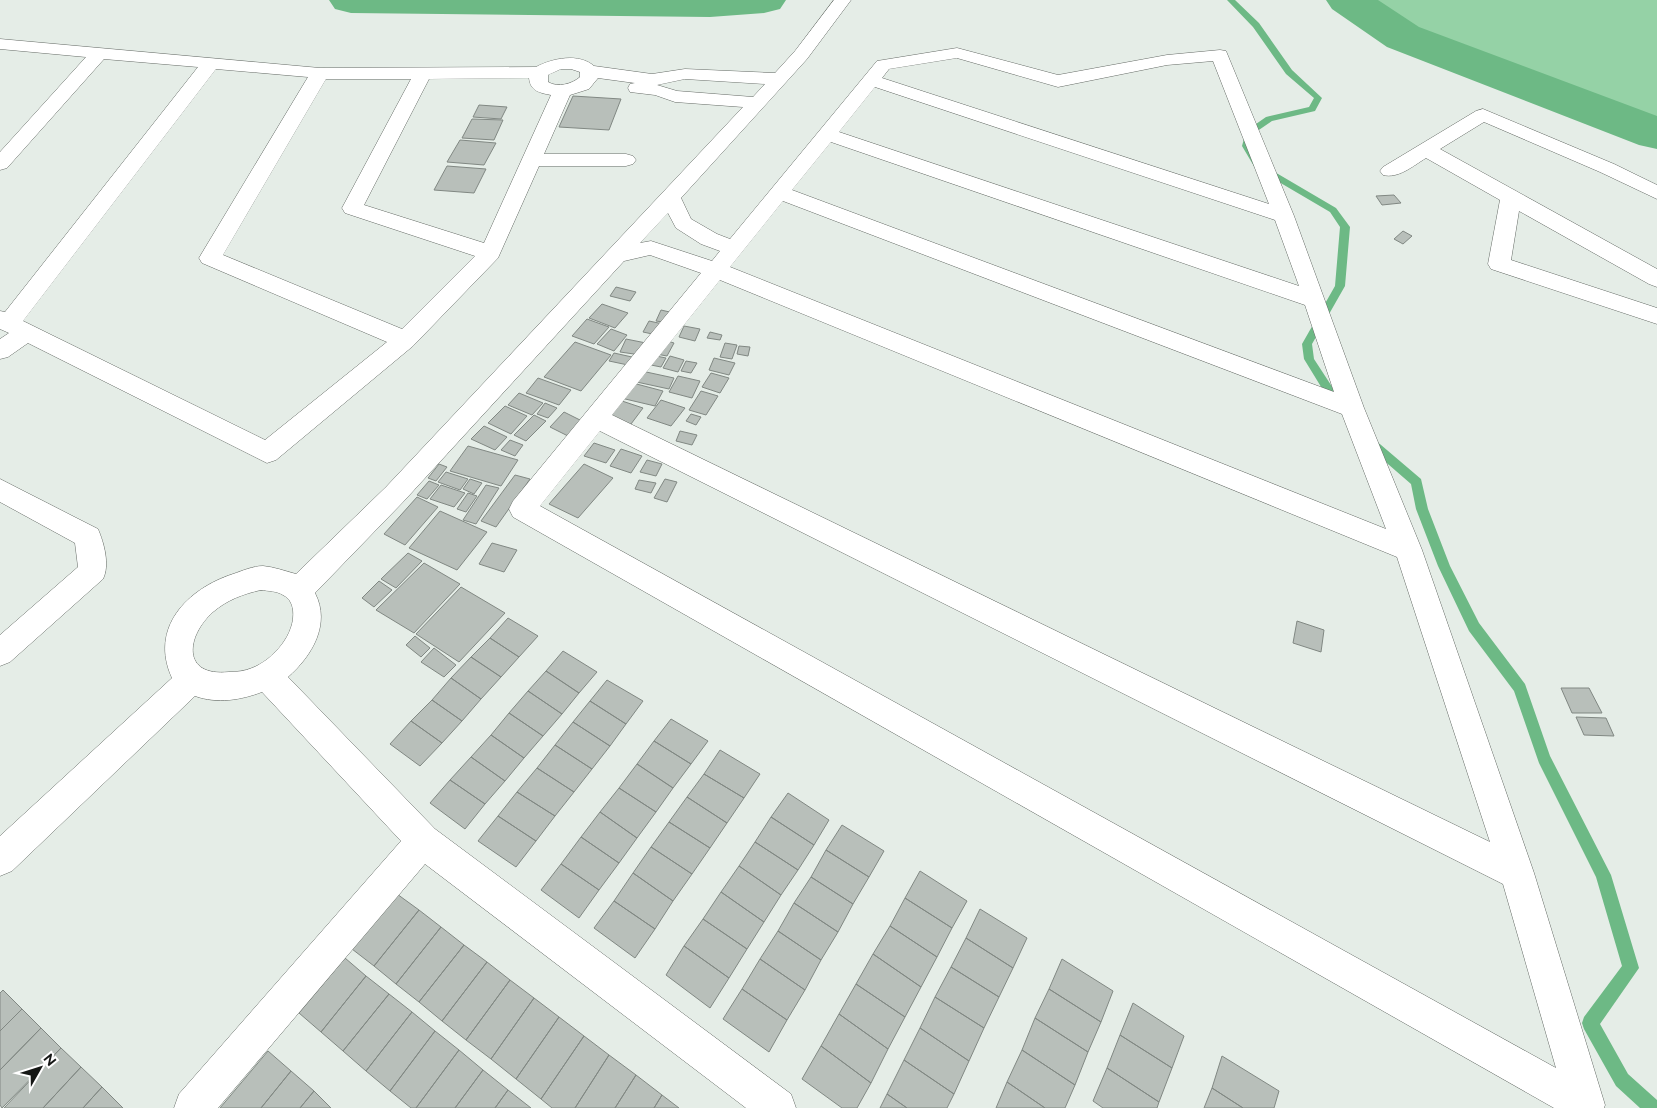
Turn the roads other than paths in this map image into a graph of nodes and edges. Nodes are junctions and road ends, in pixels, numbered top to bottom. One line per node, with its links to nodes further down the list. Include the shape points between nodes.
1 (843, 0): 9 (street)
2 (0, 44): 3 (street)
3 (98, 54): 4 (street); 17 (street)
4 (210, 64): 6 (street); 31 (street)
5 (540, 72): 7 (street); 8 (street, via 547,66 568,62 578,63); 11 (street, via 538,83 543,88)
6 (320, 73): 7 (street); 32 (street, via 210,258)
7 (423, 74): 25 (street, via 352,208)
8 (588, 76): 9 (street, via 652,80 685,74); 11 (street, via 572,89); 12 (street, via 675,96)
9 (779, 79): 12 (street)
10 (871, 80): 13 (street); 23 (street); 23 (street, via 883,65 957,53 1058,81 1167,60 1220,55)
11 (562, 91): 15 (street)
12 (758, 103): 22 (street)
13 (827, 134): 19 (street); 29 (street)
14 (1426, 150): 18 (street); 20 (street, via 1483,115); 21 (street)
15 (532, 160): 16 (street); 25 (street)
16 (626, 160)
17 (0, 164)
18 (1390, 172)
19 (779, 192): 24 (street); 34 (street)
20 (1657, 193)
21 (1511, 196): 28 (street); 30 (street, via 1499,264)
22 (670, 197): 24 (street, via 683,223 709,239); 26 (street)
23 (1284, 216): 29 (street)
24 (733, 248): 27 (street)
25 (490, 253): 32 (street)
26 (615, 256): 27 (street, via 651,248); 38 (street, via 395,494)
27 (716, 270): 35 (street); 37 (street)
28 (1657, 279)
29 (1315, 300): 34 (street)
30 (1657, 316)
31 (12, 325): 32 (street, via 267,452); 33 (street)
32 (405, 340)
33 (0, 350)
34 (1352, 408): 37 (street)
35 (596, 418): 44 (street); 44 (street, via 522,509 1586,1105)
36 (0, 490): 39 (street, via 88,537 92,571)
37 (1408, 550): 44 (street)
38 (299, 590): 40 (street, via 308,609 305,632 291,656); 41 (street, via 282,581 261,578 237,583 214,594 194,611 182,629 177,648 180,666)
39 (0, 653)
40 (266, 675): 41 (street, via 237,686 209,687); 42 (street)
41 (192, 679): 43 (street)
42 (423, 841): 45 (street); 46 (street)
43 (0, 859)
44 (1516, 872)
45 (773, 1107)
46 (194, 1108)

